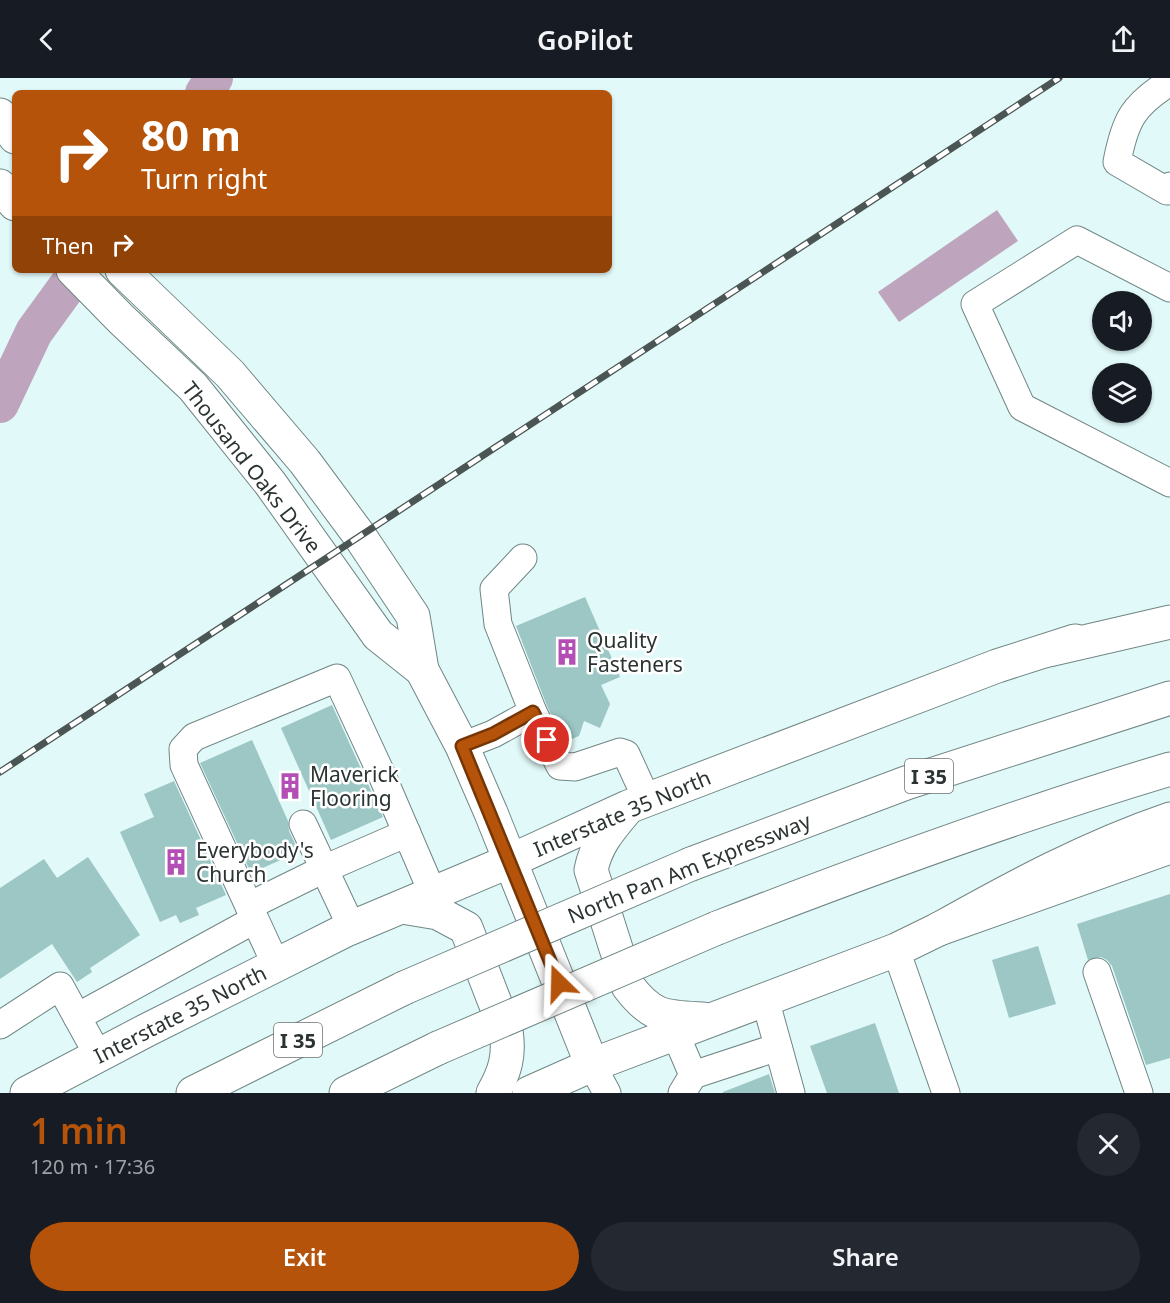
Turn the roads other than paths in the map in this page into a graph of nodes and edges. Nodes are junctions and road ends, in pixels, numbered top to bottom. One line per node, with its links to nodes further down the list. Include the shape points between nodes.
1 (1170, 82): 5 (lane, via 1135,110 1123,132 1117,162 1167,191)
2 (0, 115): 3 (main road)
3 (12, 133)
4 (0, 186): 6 (main road)
5 (1170, 186)
6 (12, 200)
7 (76, 273): 15 (main road, Thousand Oaks Drive, via 193,387 270,483 378,635)
8 (125, 273): 15 (main road, Thousand Oaks Drive, via 230,374 305,462 413,616)
9 (1170, 288): 10 (lane, via 1077,240 975,304 1022,407)
10 (1170, 483)
11 (523, 558): 17 (lane, via 494,589 498,624)
12 (1170, 608): 14 (main road, Interstate 35 North)
13 (1170, 622): 14 (main road)
14 (1049, 650): 20 (main road, Interstate 35 North, via 997,666)
15 (422, 670): 18 (main road, Thousand Oaks Drive)
16 (1170, 698): 45 (main road, North Pan Am Expressway / I 35, bridge, via 906,783 691,864 404,988)
17 (533, 712): 18 (lane); 20 (lane, via 560,765 575,767 620,752 626,754)
18 (462, 746): 25 (main road, Thousand Oaks Drive)
19 (1170, 769): 46 (main road, bridge, via 903,857 717,928 438,1048)
20 (637, 804): 25 (main road, Interstate 35 North); 37 (main road, via 603,838 594,853 591,870 628,986 654,1013)
21 (1170, 819): 31 (main road, via 1069,859)
22 (303, 825): 26 (lane)
23 (406, 833): 26 (lane); 27 (lane); 29 (lane, via 337,678 194,737 183,749 184,765)
24 (1170, 847): 31 (main road)
25 (510, 861): 27 (main road, Interstate 35 North); 42 (main road, Thousand Oaks Drive)
26 (324, 869): 29 (lane); 30 (lane)
27 (433, 894): 28 (main road, Interstate 35 North)
28 (402, 907): 30 (main road, Interstate 35 North); 47 (main road, via 438,913 466,928 509,1047 507,1063)
29 (251, 913): 33 (lane); 36 (lane)
30 (352, 928): 33 (main road, Interstate 35 North)
31 (939, 929): 32 (main road)
32 (896, 950): 35 (main road); 50 (lane)
33 (276, 965): 41 (main road, Interstate 35 North)
34 (1097, 972): 51 (lane)
35 (765, 999): 37 (main road); 40 (lane)
36 (77, 1017): 38 (lane, via 60,986); 41 (lane)
37 (711, 1020): 39 (main road)
38 (0, 1024)
39 (675, 1033): 42 (main road); 43 (lane)
40 (778, 1047): 43 (lane); 49 (lane)
41 (98, 1055): 44 (main road, Interstate 35 North)
42 (600, 1079): 48 (main road)
43 (687, 1084)
44 (27, 1093)
45 (193, 1093)
46 (346, 1093)
47 (493, 1093)
48 (529, 1093)
49 (791, 1093)
50 (946, 1093)
51 (1139, 1093)

